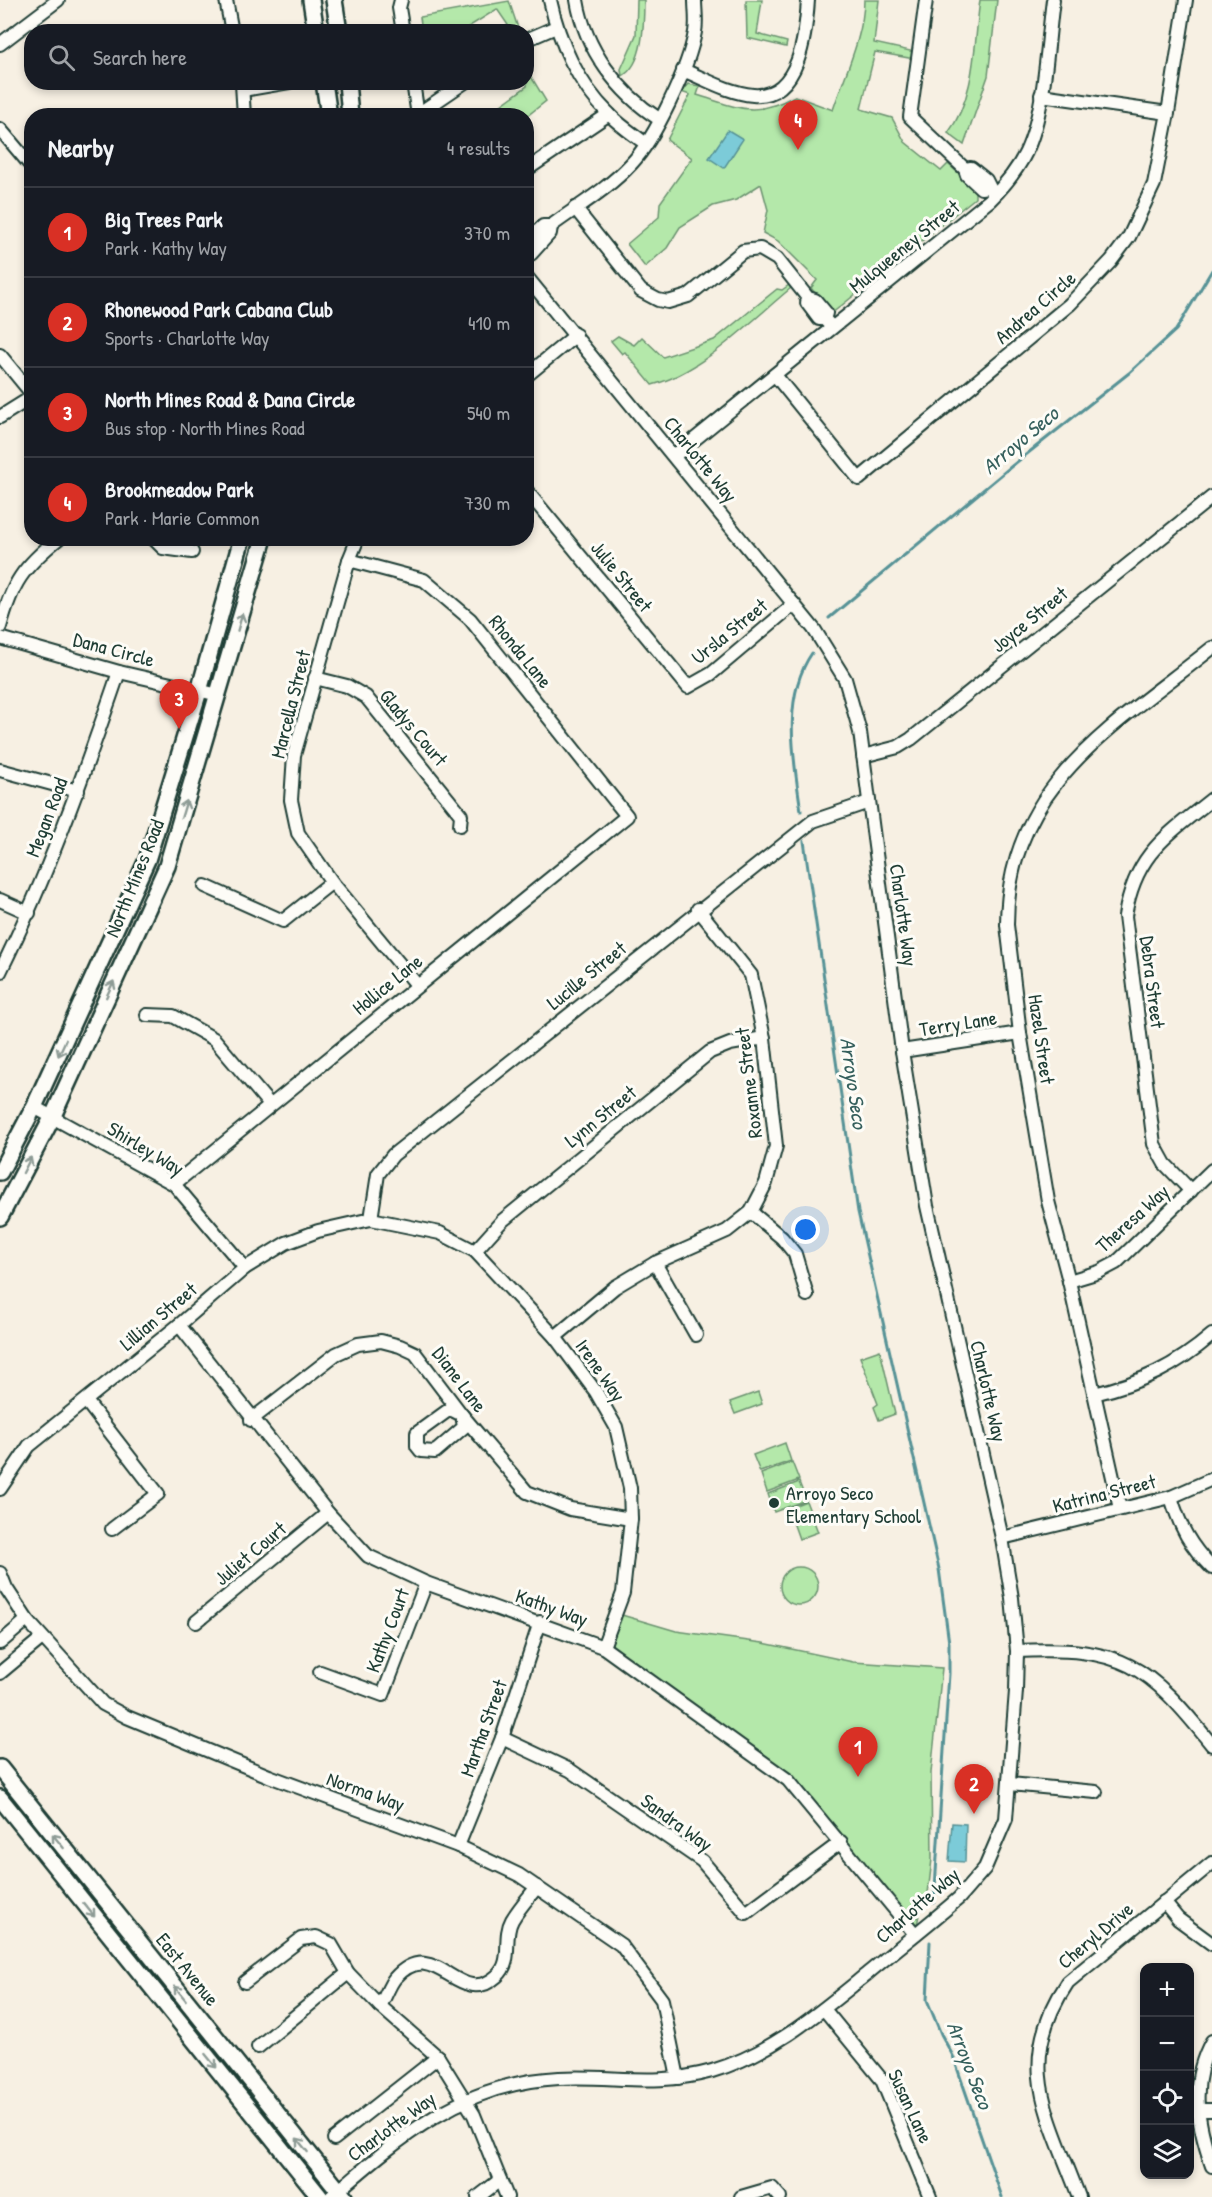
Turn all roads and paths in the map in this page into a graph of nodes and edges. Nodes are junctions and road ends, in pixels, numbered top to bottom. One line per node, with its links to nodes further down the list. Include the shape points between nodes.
1 (58, 0): 13 (street)
2 (226, 0): 14 (street)
3 (311, 0): 15 (main road)
4 (334, 0): 16 (main road)
5 (401, 0): 17 (street)
6 (550, 0): 19 (street)
7 (577, 0): 36 (street, via 588,36 603,64 619,86)
8 (695, 0): 22 (street, via 695,32)
9 (808, 0): 22 (street, via 800,58 777,89 757,95 741,93)
10 (926, 0): 41 (street, via 910,117 964,169 971,168 986,180)
11 (1053, 0): 28 (street, Mulqueeney Street)
12 (1186, 0): 34 (street)
13 (26, 24)
14 (230, 24)
15 (315, 24)
16 (338, 24)
17 (402, 24)
18 (24, 26): 21 (street)
19 (556, 27): 20 (street); 35 (street, via 578,74)
20 (534, 37)
21 (0, 44)
22 (683, 70): 36 (street)
23 (242, 90): 29 (street)
24 (325, 90): 30 (main road)
25 (348, 90): 31 (main road)
26 (413, 90): 32 (street)
27 (454, 90): 33 (street)
28 (1041, 95): 34 (street); 41 (street, Mulqueeney Street, via 1026,152 1010,179)
29 (243, 108)
30 (328, 108)
31 (349, 108)
32 (417, 108)
33 (428, 108)
34 (1168, 113): 51 (street, Andrea Circle, via 1154,184 1134,227 1111,261 1070,304 859,478)
35 (609, 114): 38 (street); 40 (street)
36 (659, 120): 38 (street)
37 (0, 129): 39 (street)
38 (645, 143): 42 (street, via 633,163)
39 (24, 158)
40 (534, 165)
41 (991, 191): 47 (street, Mulqueeney Street)
42 (575, 208): 43 (street); 47 (street, via 647,296 668,302 683,298 743,251 760,249 777,260 808,298 815,300)
43 (551, 226): 44 (street, via 543,226); 45 (street, via 550,233)
44 (534, 234)
45 (534, 251)
46 (534, 285): 48 (street, Charlotte Way)
47 (833, 329): 51 (street, Mulqueeney Street)
48 (576, 334): 50 (street); 55 (street, Charlotte Way)
49 (0, 355): 52 (street)
50 (534, 369)
51 (775, 375): 55 (street, Mulqueeney Street)
52 (24, 386)
53 (24, 401): 54 (street)
54 (0, 417)
55 (674, 456): 65 (street, Charlotte Way)
56 (1212, 497): 74 (street, Joyce Street, via 911,739 898,747)
57 (534, 500): 71 (street, Julie Street)
58 (49, 546): 66 (street, via 19,576 9,594)
59 (161, 546): 63 (street)
60 (240, 546): 72 (main road, North Mines Road)
61 (262, 546): 73 (main road, North Mines Road, one-way to 61)
62 (355, 546): 64 (street, Marcella Street)
63 (192, 552)
64 (349, 560): 70 (street, Marcella Street); 79 (street, Rhonda Lane, via 424,580 470,619)
65 (794, 604): 71 (street, Ursla Street, via 711,674); 74 (street, Charlotte Way, via 845,679)
66 (0, 627)
67 (0, 638): 69 (street, Dana Circle)
68 (1212, 648): 89 (street, Hazel Street, via 1073,761 1037,810 1018,853 1007,896)
69 (119, 672): 72 (street, Dana Circle); 76 (street, Megan Road)
70 (315, 678): 80 (street, Gladys Court, via 347,686 366,697 461,815); 81 (street, Marcella Street, via 294,755 291,800 298,833)
71 (688, 687)
72 (199, 691): 73 (street, Dana Circle); 93 (main road, North Mines Road, one-way to 93, via 147,860)
73 (219, 696): 94 (main road, North Mines Road, one-way to 73, via 167,866)
74 (863, 756): 78 (street, Charlotte Way)
75 (0, 770): 76 (street)
76 (78, 791): 85 (street, Megan Road)
77 (1212, 799): 98 (street, Debra Street, via 1150,852 1129,894 1125,916 1154,1144 1165,1164)
78 (869, 801): 84 (street, Lucille Street, via 813,821); 91 (street, Charlotte Way)
79 (627, 816): 87 (street, Hollice Lane)
80 (460, 825)
81 (332, 882): 82 (street, via 284,921); 87 (street, Marcella Street)
82 (205, 886)
83 (0, 900): 85 (street)
84 (698, 909): 90 (street, Roxanne Street, via 751,975); 101 (street, Lucille Street, via 393,1155 378,1174)
85 (29, 913): 86 (street, Megan Road)
86 (0, 972)
87 (417, 985): 92 (street, Hollice Lane)
88 (147, 1015): 92 (street, via 173,1016 214,1039)
89 (1020, 1033): 91 (street, Terry Lane); 105 (street, Hazel Street, via 1048,1201)
90 (764, 1038): 99 (street, Roxanne Street, via 776,1146 766,1183); 102 (street, Lynn Street, via 710,1052 502,1221)
91 (902, 1051): 121 (street, Charlotte Way, via 927,1206)
92 (270, 1105): 97 (street, Hollice Lane)
93 (34, 1107): 94 (street, Shirley Way); 96 (main road, North Mines Road)
94 (52, 1118): 97 (street, Shirley Way); 100 (main road, North Mines Road, one-way to 94)
95 (1212, 1170): 98 (street, Theresa Way)
96 (0, 1172)
97 (174, 1184): 104 (street, Shirley Way)
98 (1191, 1191): 105 (street, Theresa Way, via 1116,1263)
99 (751, 1212): 103 (street, Roxanne Street, via 727,1231); 106 (street, via 795,1254)
100 (0, 1217)
101 (371, 1219): 102 (street, Irene Way, via 440,1233); 104 (street, Lillian Street, via 286,1243)
102 (475, 1251): 110 (street, Irene Way)
103 (655, 1263): 108 (street); 110 (street, Roxanne Street, via 615,1287)
104 (245, 1268): 107 (street, Lillian Street)
105 (1069, 1281): 111 (street, Hazel Street)
106 (807, 1295)
107 (179, 1325): 112 (street, Lillian Street); 113 (street, Kathy Way)
108 (696, 1335)
109 (1212, 1335): 111 (street, via 1162,1372 1130,1386)
110 (555, 1337): 119 (street, Irene Way, via 596,1392 616,1427 630,1488)
111 (1094, 1394): 117 (street, Hazel Street)
112 (86, 1401): 115 (street, Lillian Street, via 29,1446); 120 (street, via 158,1494)
113 (251, 1420): 118 (street, Kathy Way); 119 (street, Diane Lane, via 336,1354 358,1344 381,1341 415,1353 527,1492 570,1509)
114 (1212, 1479): 116 (street, Katrina Street)
115 (0, 1489)
116 (1171, 1497): 117 (street, Katrina Street); 122 (street, via 1187,1540)
117 (1120, 1509): 121 (street, Katrina Street)
118 (328, 1513): 124 (street, Kathy Way, via 368,1556); 126 (street, Juliet Court)
119 (631, 1519): 130 (street, Irene Way, via 622,1593)
120 (112, 1529)
121 (1002, 1538): 131 (street, Charlotte Way)
122 (1212, 1568)
123 (0, 1573): 125 (street, Norma Way)
124 (426, 1583): 127 (street, Kathy Way); 132 (street, Kathy Court, via 383,1695)
125 (27, 1620): 128 (street, Norma Way); 129 (street)
126 (196, 1622)
127 (540, 1623): 130 (street, Kathy Way); 134 (street, Martha Street)
128 (42, 1638): 133 (street); 141 (street, Norma Way, via 103,1704 127,1717 269,1776)
129 (0, 1643)
130 (603, 1647): 140 (street, Kathy Way, via 789,1780)
131 (1017, 1651): 135 (street, via 1087,1651 1139,1670 1176,1700); 137 (street, Charlotte Way)
132 (320, 1672)
133 (0, 1673)
134 (502, 1738): 140 (street, Sandra Way, via 570,1770 702,1862 746,1912); 141 (street, Martha Street)
135 (1212, 1745)
136 (0, 1768): 161 (main road, East Avenue, one-way to 136)
137 (1010, 1784): 138 (street); 145 (street, Charlotte Way, via 1006,1819 993,1852 973,1883)
138 (1096, 1792)
139 (0, 1798): 163 (main road, East Avenue, one-way to 163)
140 (841, 1842): 145 (street, Kathy Way)
141 (458, 1846): 143 (street, Norma Way)
142 (1212, 1863): 144 (street, Cheryl Drive)
143 (537, 1887): 149 (street, via 511,1921 508,1954 497,1976 479,1986 466,1986 441,1968 420,1964 395,1978); 154 (street, Norma Way, via 621,1945 662,2000)
144 (1164, 1902): 146 (street); 168 (street, Cheryl Drive, via 1068,1982 1044,2025 1038,2065 1041,2090)
145 (920, 1931): 150 (street, Charlotte Way)
146 (1212, 1944)
147 (348, 1973): 148 (street, via 331,1944 316,1937 300,1939); 149 (street); 152 (street)
148 (245, 1982)
149 (380, 2006): 153 (street)
150 (824, 2009): 154 (street, Charlotte Way, via 757,2053 722,2068); 162 (street, Susan Lane, via 882,2080)
151 (1212, 2041): 156 (street, via 1201,2060)
152 (258, 2047)
153 (438, 2057): 155 (street); 158 (street)
154 (678, 2078): 155 (street, Charlotte Way, via 534,2080)
155 (464, 2100): 160 (street); 161 (street, Charlotte Way, via 414,2129)
156 (1197, 2110): 157 (street); 159 (street)
157 (1212, 2110)
158 (334, 2139)
159 (1212, 2166)
160 (500, 2180): 164 (street); 165 (street)
161 (338, 2195)
162 (926, 2195)
163 (320, 2197)
164 (478, 2197)
165 (507, 2197)
166 (741, 2197): 167 (street, via 772,2188)
167 (780, 2197)
168 (1079, 2197)

